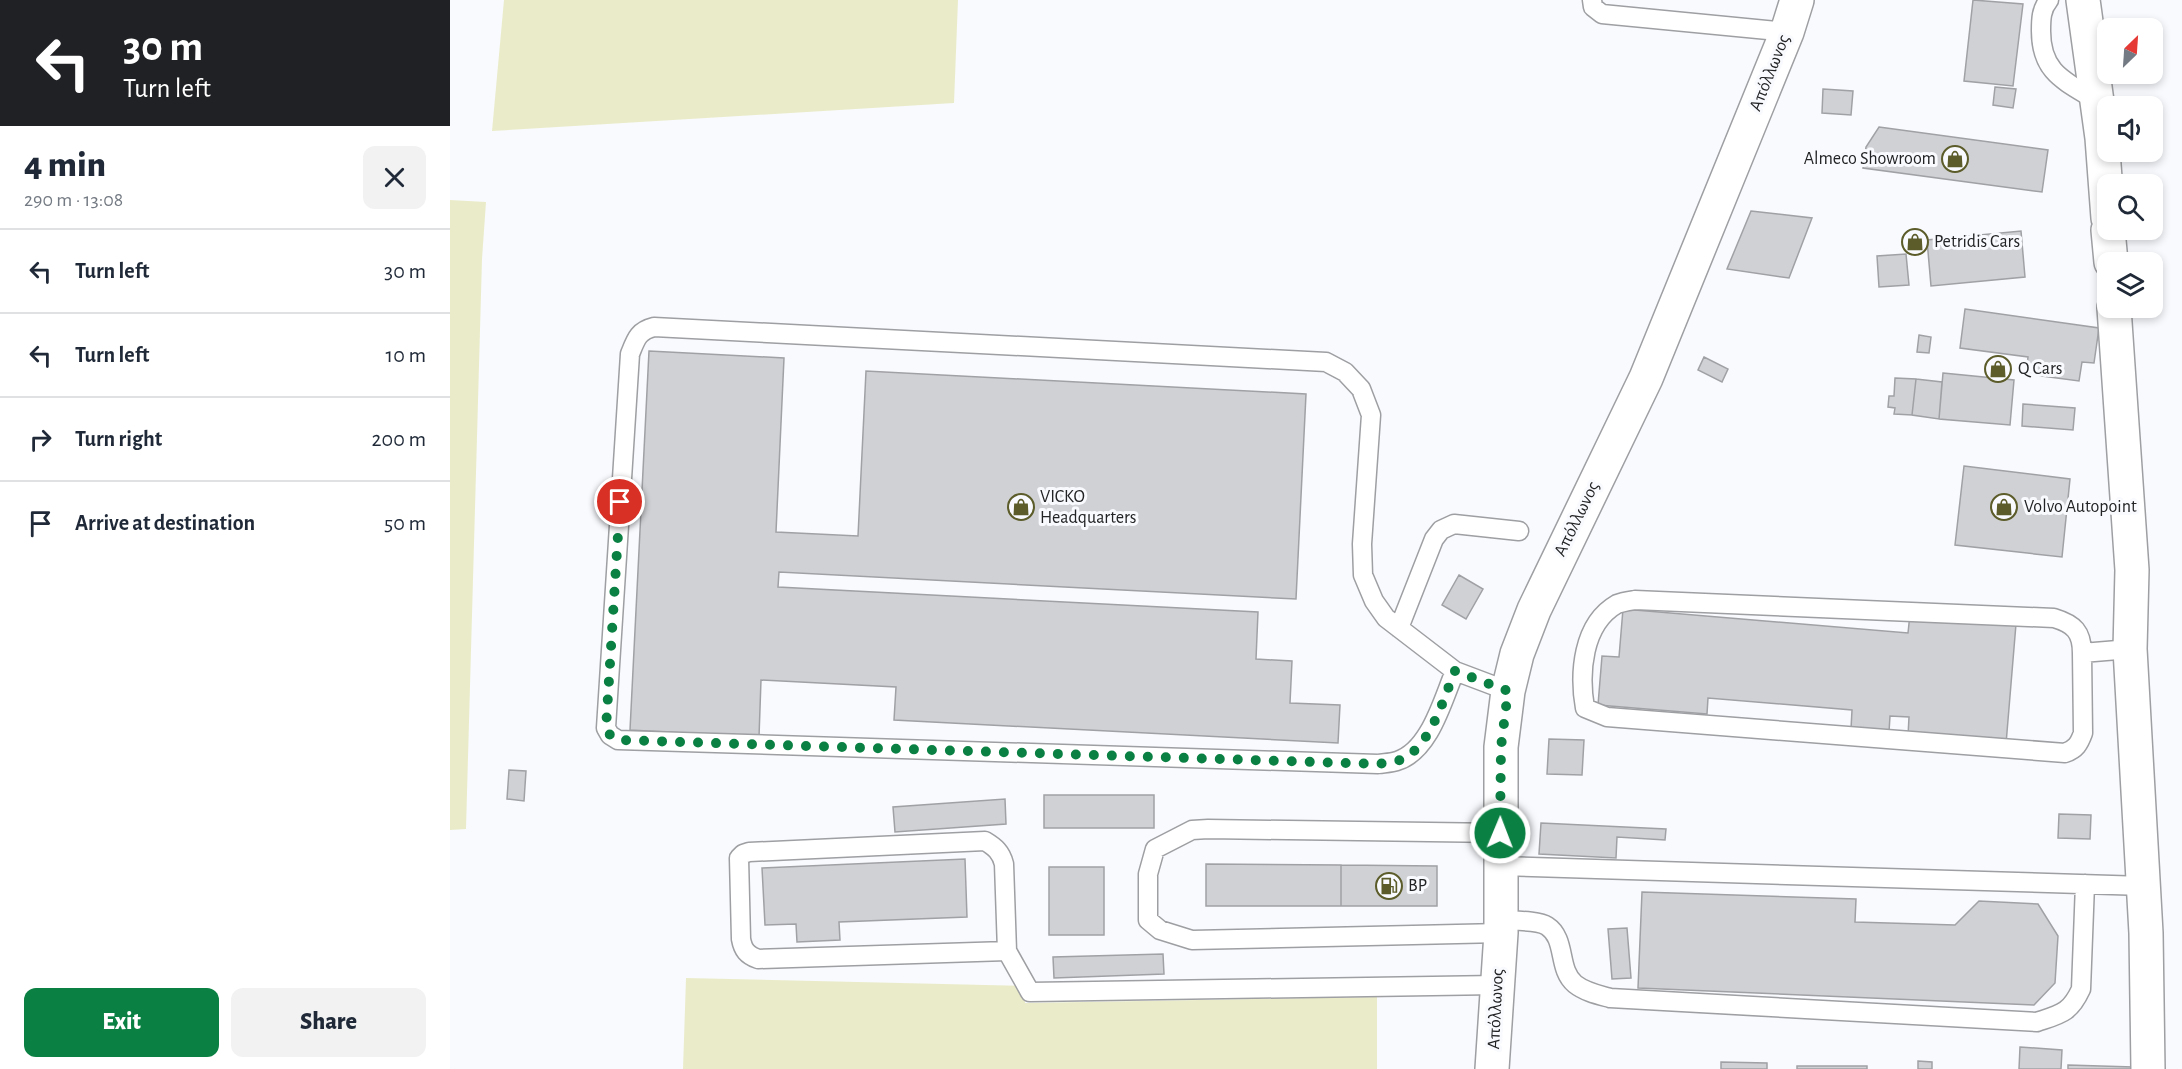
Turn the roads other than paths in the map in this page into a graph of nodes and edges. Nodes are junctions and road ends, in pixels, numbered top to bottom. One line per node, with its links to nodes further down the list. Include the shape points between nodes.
1 (1592, 0): 5 (lane, via 1593,7 1602,14)
2 (1797, 0): 5 (street, Απόλλωνος)
3 (2049, 0): 6 (lane, via 2042,16 2041,45 2045,58 2058,77)
4 (2083, 0): 6 (street)
5 (1787, 32): 13 (street, Απόλλωνος, via 1646,378 1534,610)
6 (2097, 100)
7 (2115, 318): 10 (street, via 2132,570)
8 (1519, 531): 9 (lane, via 1454,524 1441,530)
9 (1399, 628): 12 (lane); 12 (lane, via 1374,601 1363,575 1371,415 1361,389 1345,372 1326,363 654,327 643,330 630,354 606,728 618,740 1378,764 1399,761 1427,736)
10 (2130, 649): 11 (lane); 17 (street)
11 (2082, 653): 11 (lane, via 2082,639 2077,632 2067,622 2054,618 1635,600 1618,603 1592,631 1583,666 1583,698 1585,708 1606,717 2065,753 2079,744 2083,733)
12 (1455, 671): 13 (lane)
13 (1508, 691): 14 (street, Απόλλωνος, via 1501,747)
14 (1500, 833): 15 (street, Απόλλωνος); 18 (lane, via 1191,831 1155,849 1148,874 1148,920 1160,930 1192,940)
15 (1500, 866): 16 (lane); 18 (street, Απόλλωνος)
16 (2085, 884): 17 (lane); 18 (lane, via 2081,989 2074,1005 2037,1022 1610,998 1575,984 1565,970 1557,936 1547,926 1540,923)
17 (2144, 886): 22 (street)
18 (1501, 927): 20 (street, Απόλλωνος)
19 (1007, 951): 19 (lane, via 1004,864 1001,854 985,841 749,852 739,858 741,939 745,952 758,959); 20 (lane, via 1030,992)
20 (1497, 985): 21 (street, Απόλλωνος)
21 (1492, 1069)
22 (2148, 1069)

